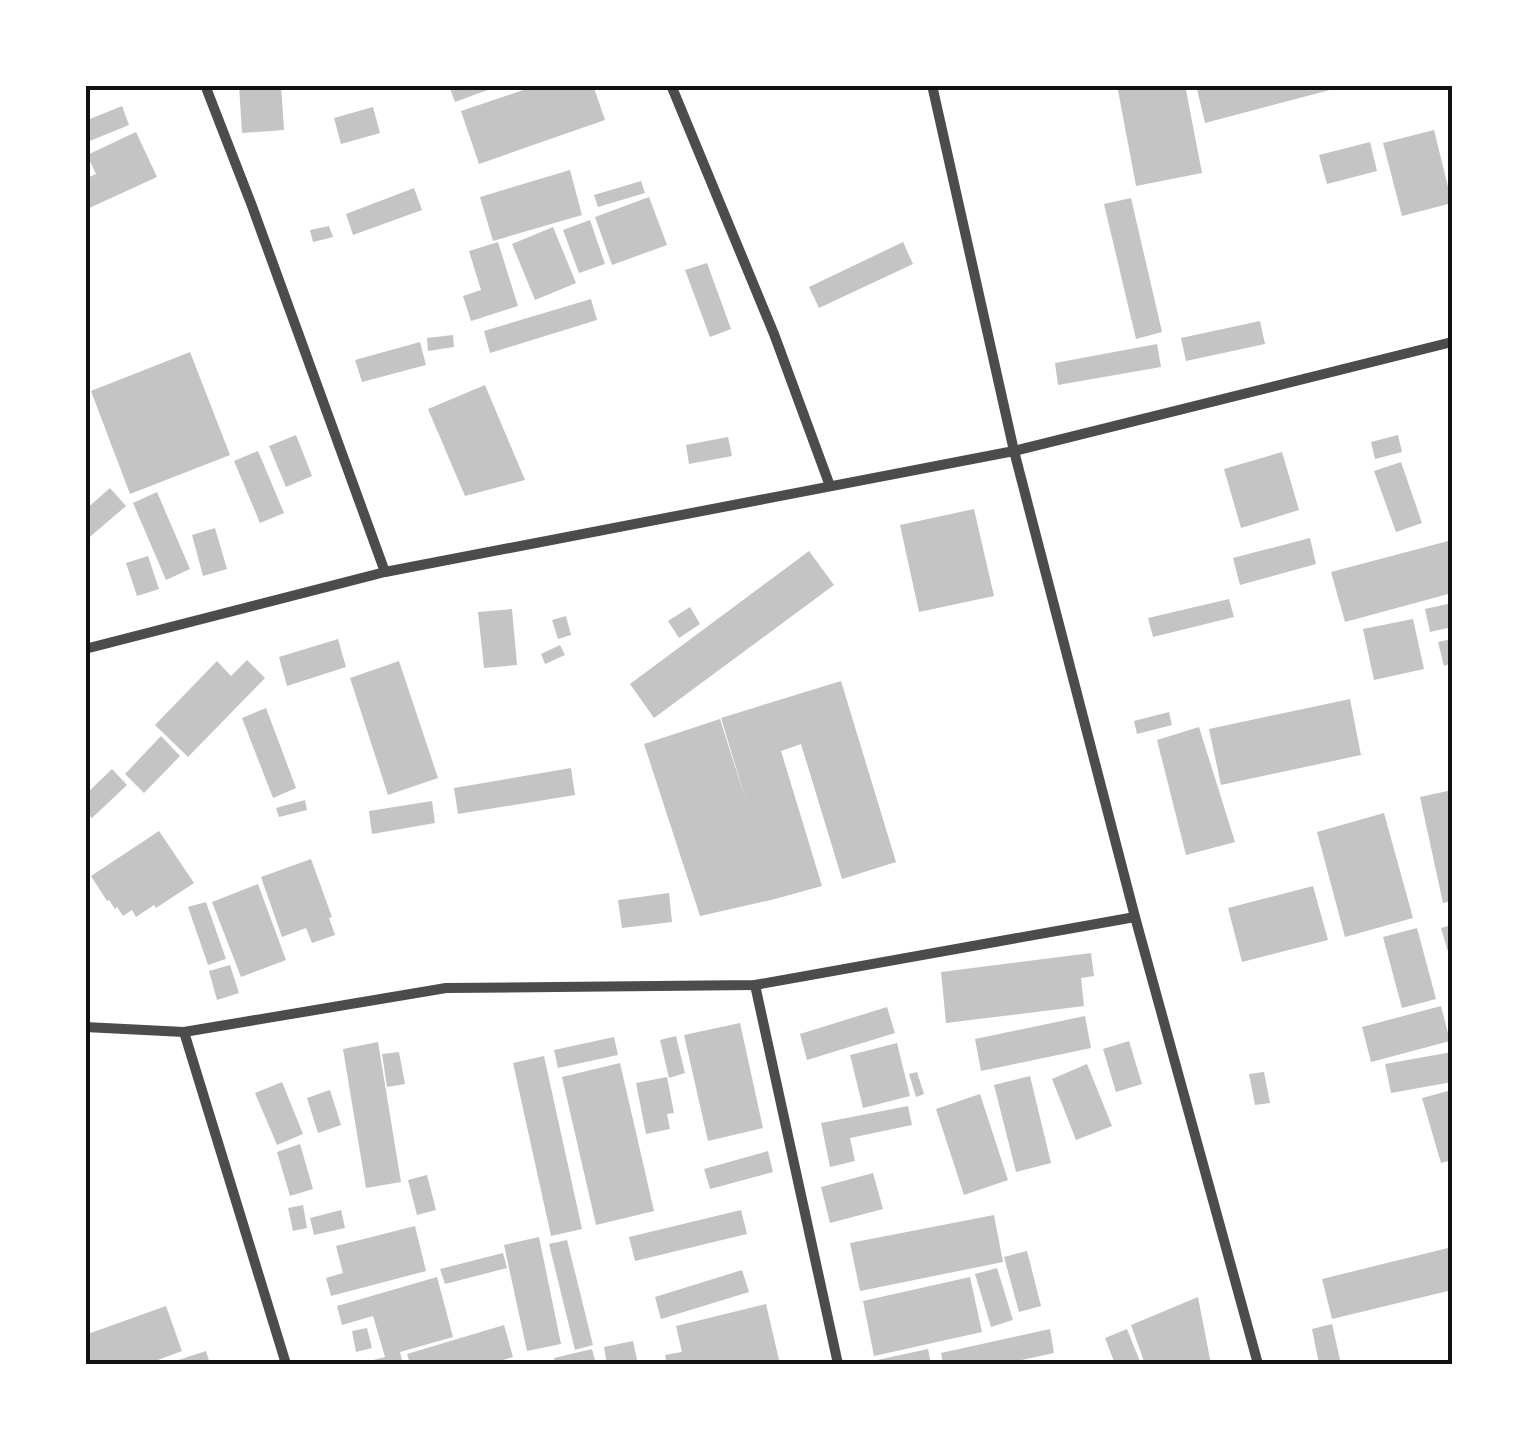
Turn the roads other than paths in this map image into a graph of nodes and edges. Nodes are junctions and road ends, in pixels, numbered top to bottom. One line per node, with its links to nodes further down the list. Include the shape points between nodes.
1 (206, 85): 7 (street)
2 (671, 85): 6 (street)
3 (932, 85): 5 (street)
4 (1452, 342): 5 (street)
5 (1014, 451): 6 (street); 9 (street)
6 (830, 486): 7 (street)
7 (385, 572): 8 (street)
8 (85, 650)
9 (1134, 916): 10 (street); 15 (street)
10 (755, 984): 12 (street, via 446,988); 14 (street)
11 (85, 1027): 12 (street)
12 (184, 1032): 13 (street)
13 (286, 1364)
14 (838, 1364)
15 (1258, 1364)

